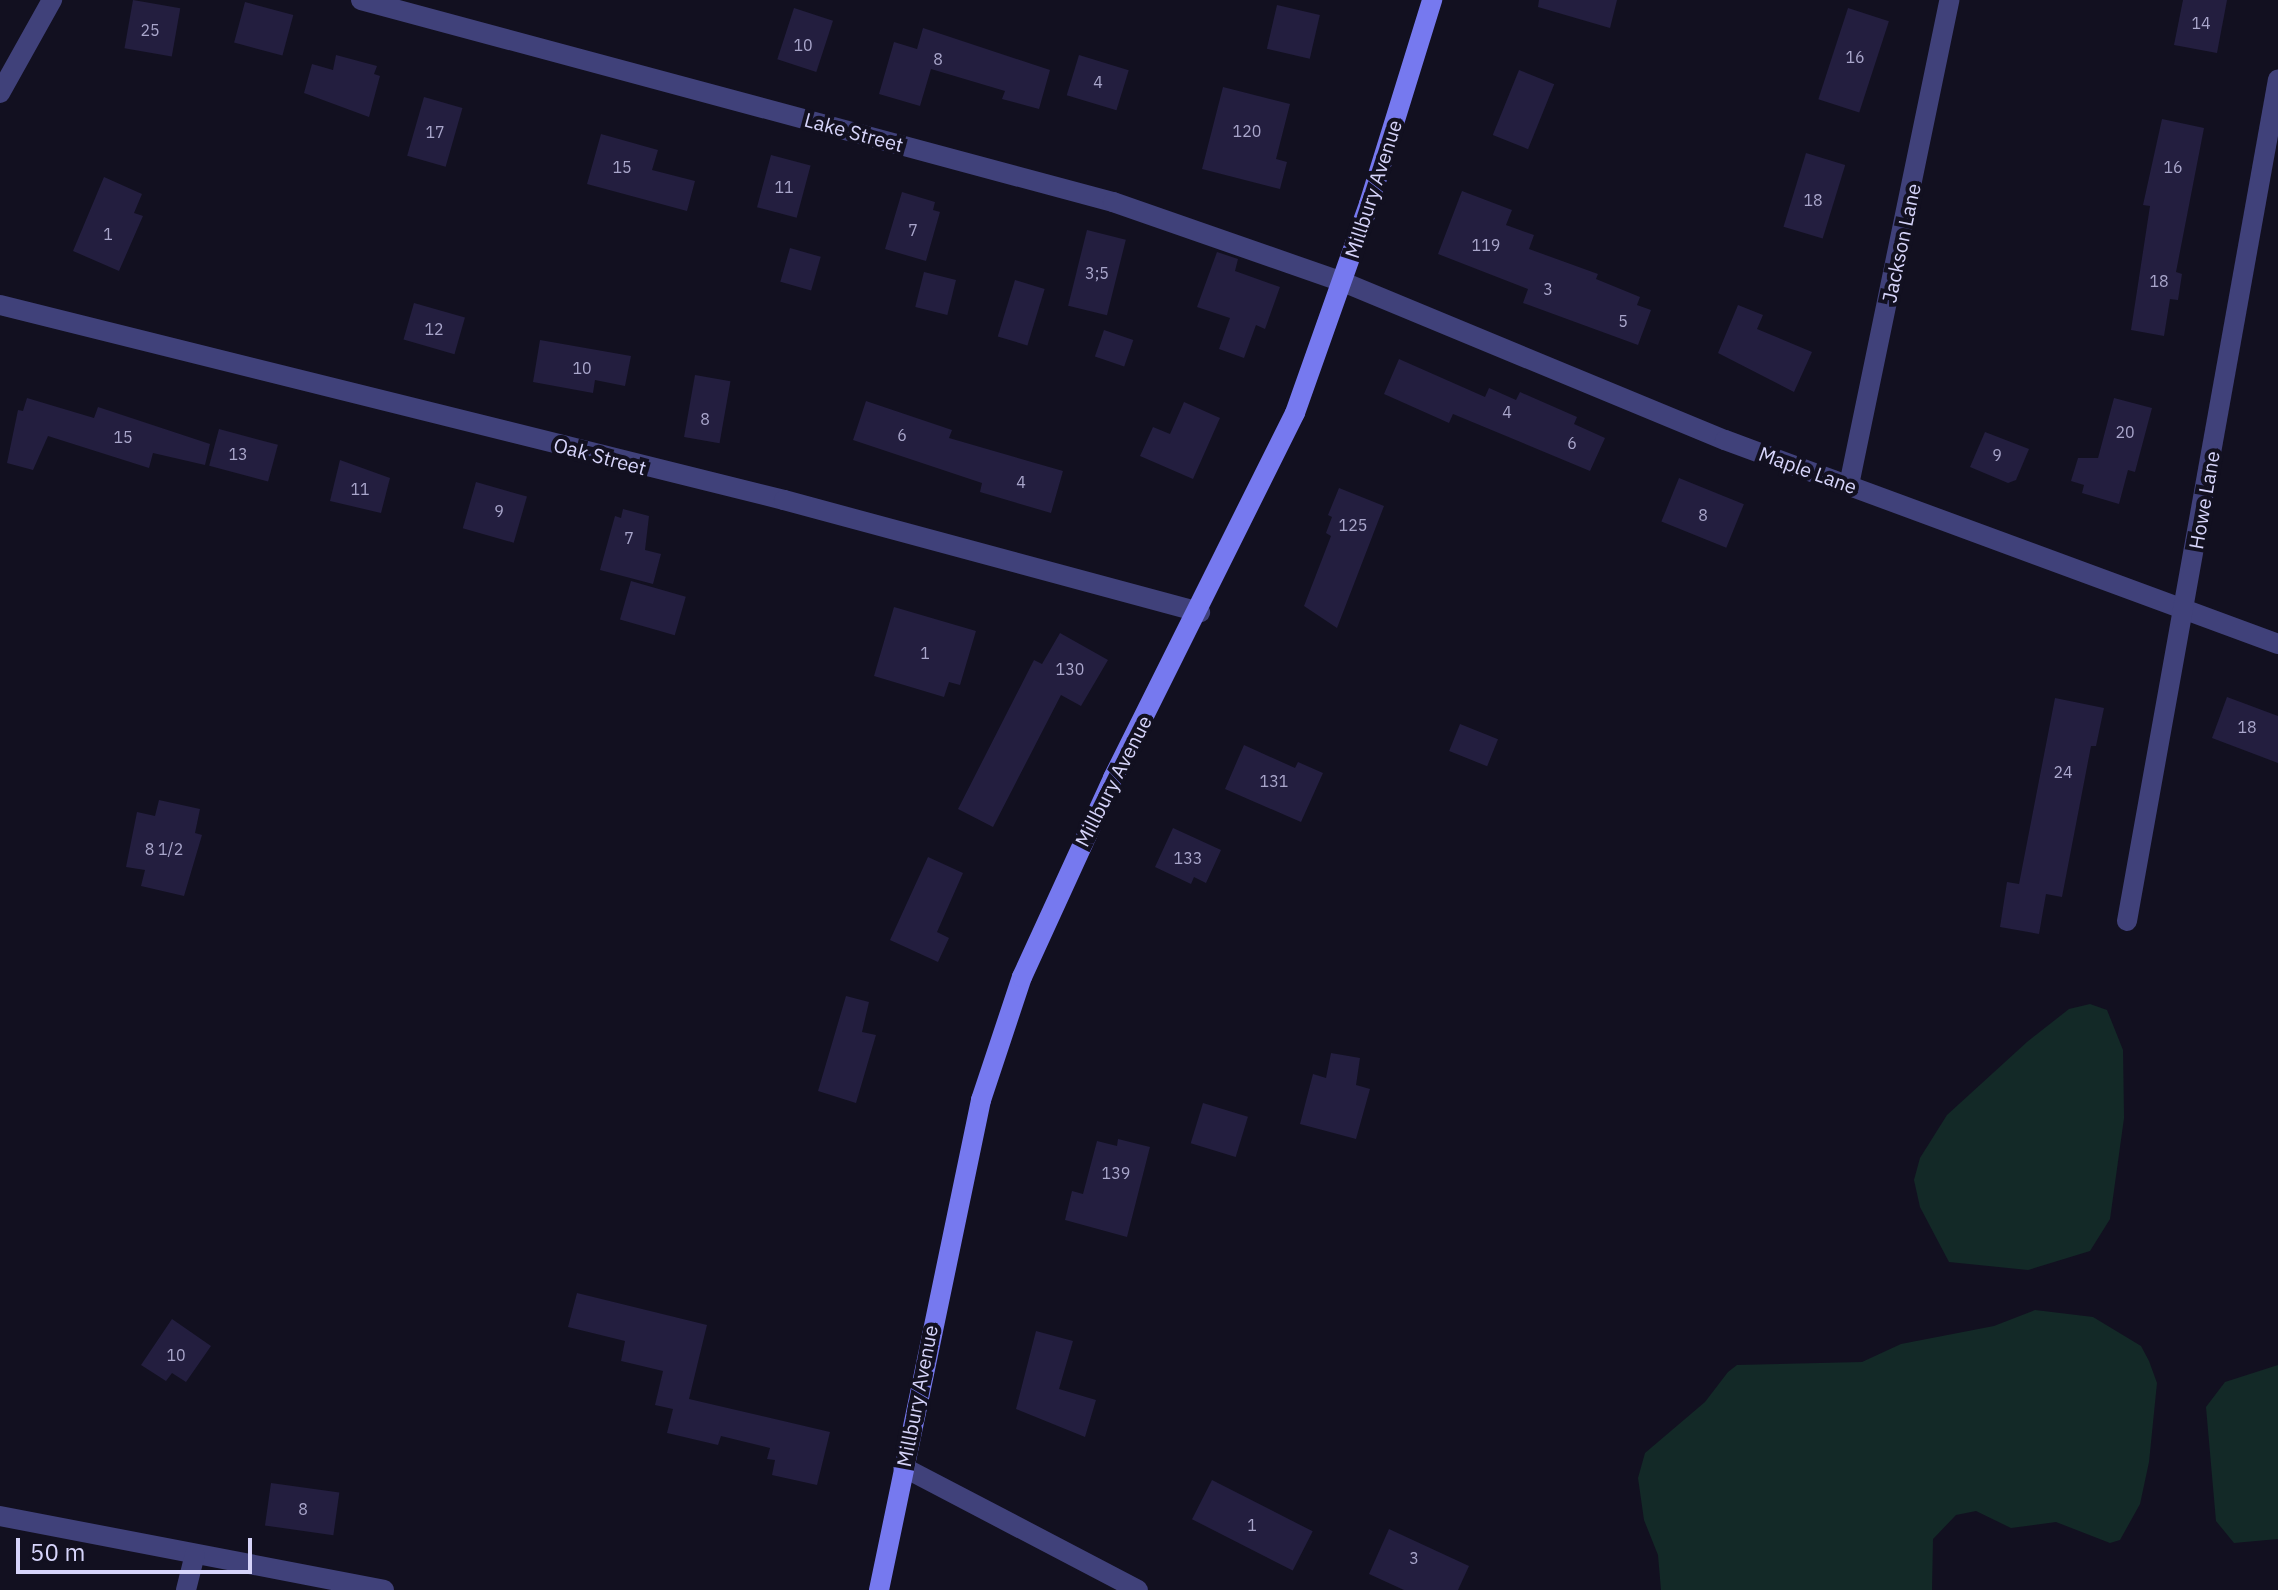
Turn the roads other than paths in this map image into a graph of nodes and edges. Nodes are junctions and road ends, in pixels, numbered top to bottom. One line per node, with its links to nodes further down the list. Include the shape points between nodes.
1 (52, 0): 6 (street)
2 (361, 0): 7 (street, Lake Street, via 1113,202)
3 (1432, 0): 7 (main road, Millbury Avenue)
4 (1949, 0): 9 (street, Jackson Lane)
5 (2278, 79): 10 (street, Howe Lane)
6 (0, 93)
7 (1343, 282): 9 (street, Maple Lane); 11 (main road, Millbury Avenue, via 1295,413)
8 (0, 305): 11 (street, Oak Street, via 784,500)
9 (1849, 485): 10 (street, Maple Lane)
10 (2185, 610): 12 (street, Maple Lane); 13 (street, Howe Lane)
11 (1200, 612): 14 (main road, Millbury Avenue, via 1113,778 1022,977 981,1100)
12 (2278, 644)
13 (2127, 921)
14 (903, 1467): 19 (main road, Millbury Avenue); 20 (street)
15 (0, 1516): 16 (street)
16 (195, 1555): 17 (street); 18 (street)
17 (186, 1590)
18 (384, 1590)
19 (879, 1590)
20 (1138, 1590)

